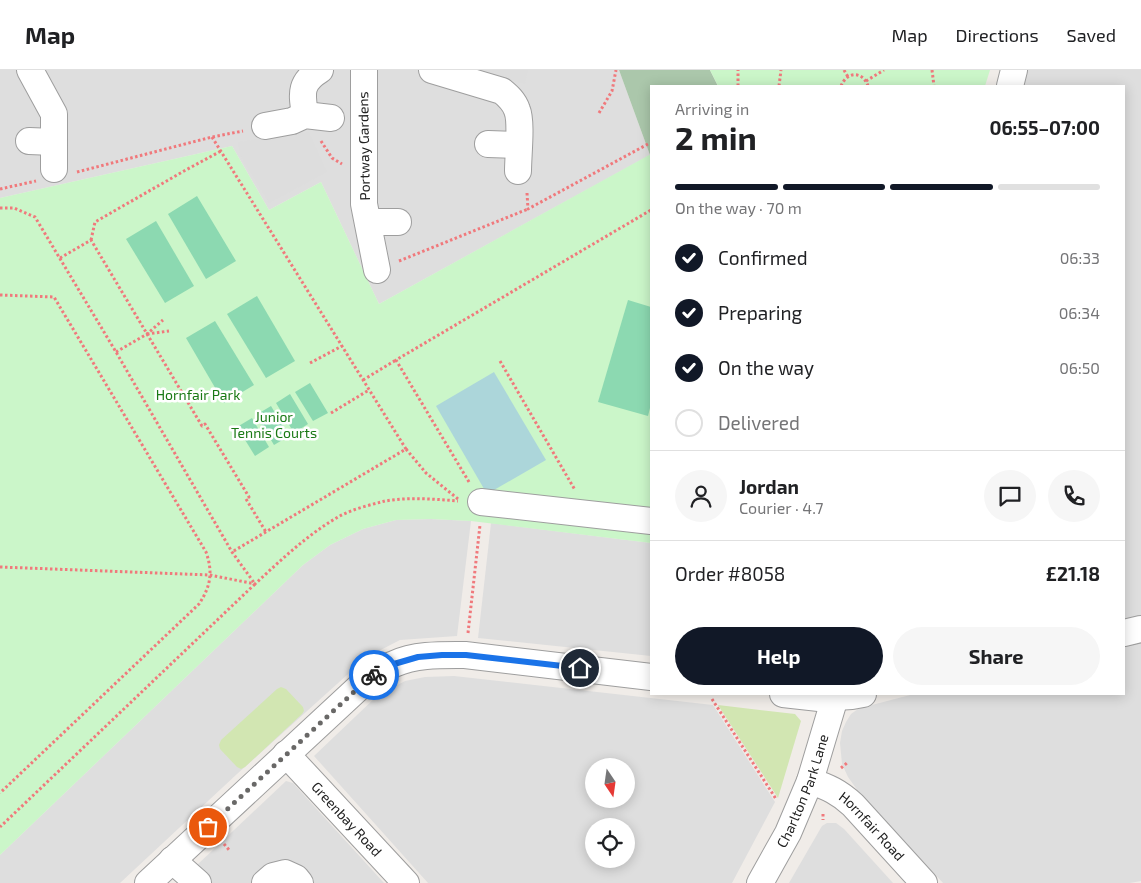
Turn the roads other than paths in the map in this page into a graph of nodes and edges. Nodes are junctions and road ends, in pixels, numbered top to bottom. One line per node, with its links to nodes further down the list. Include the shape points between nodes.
1 (30, 70): 12 (street, via 54,114 41,141)
2 (320, 70): 8 (street, via 305,83 302,96)
3 (364, 70): 13 (street, Portway Gardens, via 364,204)
4 (432, 70): 6 (street)
5 (1014, 70): 7 (street)
6 (458, 74): 11 (street, via 502,91 514,103 519,117 521,168)
7 (1010, 85)
8 (305, 115): 9 (street); 10 (street)
9 (331, 118)
10 (264, 126)
11 (488, 144)
12 (53, 174)
13 (368, 222): 14 (street); 15 (street, Portway Gardens)
14 (398, 222)
15 (377, 270)
16 (481, 502): 17 (street)
17 (650, 521)
18 (1141, 629): 19 (street)
19 (1125, 633)
20 (650, 677): 24 (street, via 466,655 418,657 394,664 369,678)
21 (792, 695): 22 (street, via 819,698)
22 (836, 695): 23 (street); 25 (street, Charlton Park Lane)
23 (858, 695)
24 (286, 754): 26 (street); 31 (street, Greenbay Road)
25 (810, 781): 32 (street, Charlton Park Lane, via 788,833); 33 (street, Hornfair Road, via 841,794)
26 (172, 860): 27 (street); 28 (street)
27 (148, 883)
28 (198, 883)
29 (265, 883): 30 (street, via 273,876 285,873)
30 (300, 883)
31 (406, 883)
32 (760, 883)
33 (924, 883)

